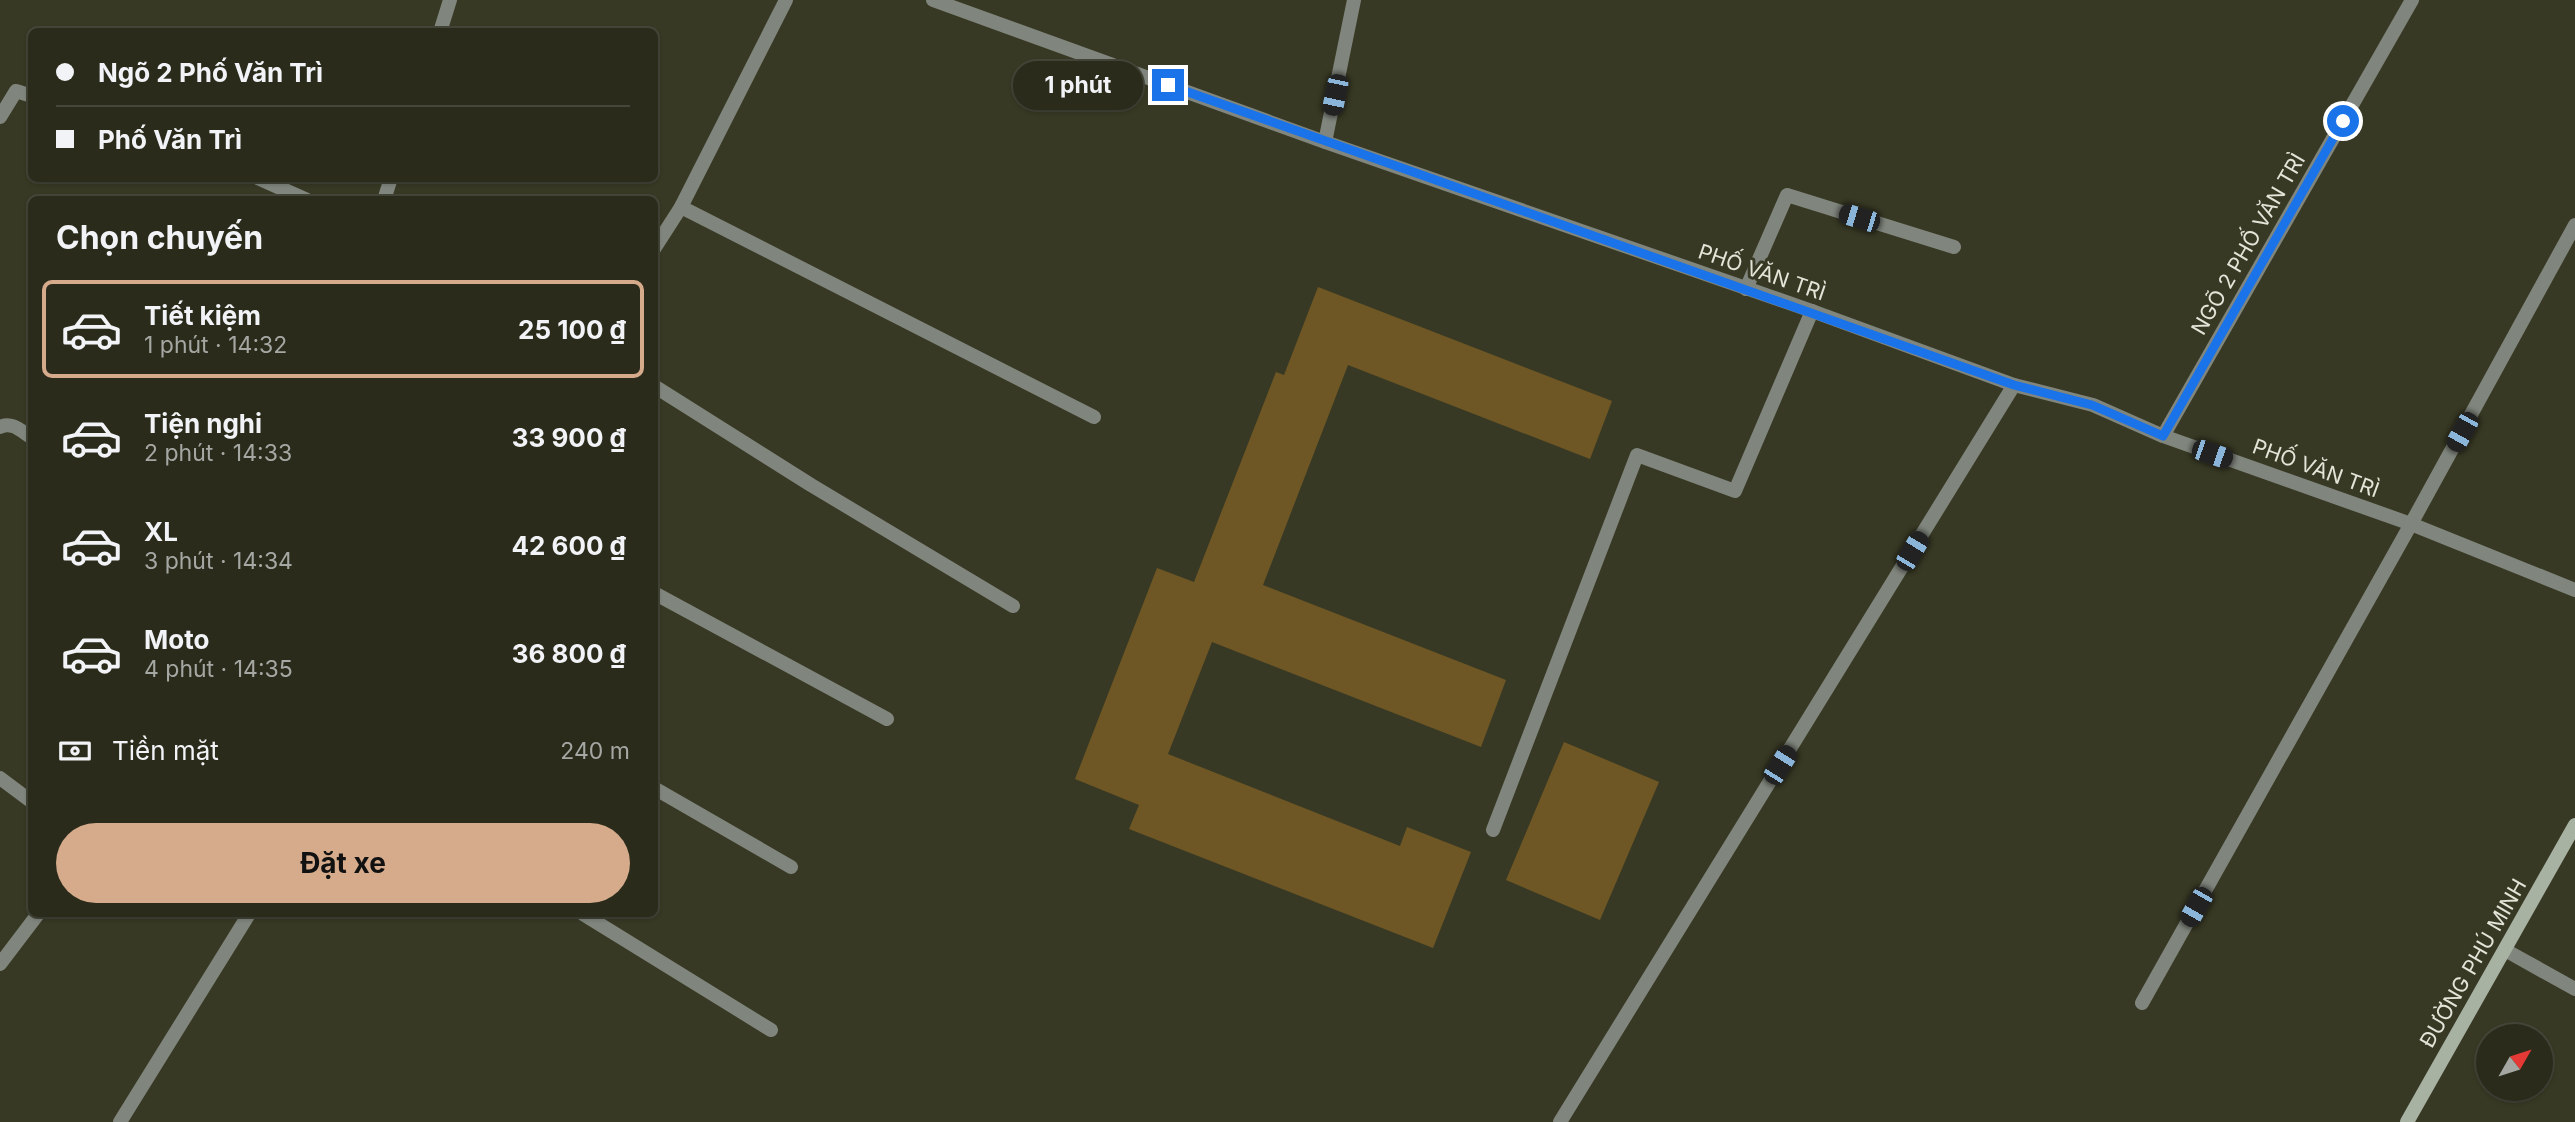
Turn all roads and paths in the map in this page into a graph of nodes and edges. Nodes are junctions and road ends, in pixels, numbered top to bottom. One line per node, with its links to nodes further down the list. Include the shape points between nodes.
1 (450, 0): 6 (street)
2 (786, 0): 12 (street)
3 (933, 0): 9 (street, PHỐ VĂN TRÌ)
4 (1354, 0): 9 (street)
5 (2412, 0): 23 (street, NGÕ 2 PHỐ VĂN TRÌ)
6 (441, 28)
7 (28, 95): 8 (street, via 16,91)
8 (0, 117)
9 (1325, 142): 16 (street, PHỐ VĂN TRÌ)
10 (267, 182): 11 (street)
11 (298, 196)
12 (681, 207): 14 (street); 20 (street)
13 (2575, 225): 24 (street)
14 (658, 243)
15 (1954, 247): 16 (street, via 1787,195)
16 (1746, 289): 17 (street, PHỐ VĂN TRÌ)
17 (1812, 311): 18 (street, PHỐ VĂN TRÌ); 33 (street, via 1735,491 1637,454)
18 (2014, 385): 23 (street, PHỐ VĂN TRÌ, via 2092,405); 44 (street)
19 (658, 389): 27 (street)
20 (1094, 417)
21 (0, 427): 22 (street, via 15,426)
22 (28, 435)
23 (2163, 436): 24 (street, PHỐ VĂN TRÌ)
24 (2411, 524): 25 (street, PHỐ VĂN TRÌ); 41 (street)
25 (2575, 590)
26 (658, 595): 28 (street)
27 (1013, 606)
28 (887, 719)
29 (0, 778): 31 (street)
30 (658, 790): 34 (street)
31 (28, 799)
32 (2575, 825): 38 (street, ĐƯỜNG PHÚ MINH)
33 (1493, 830)
34 (791, 867)
35 (36, 917): 39 (street)
36 (247, 917): 43 (street)
37 (588, 917): 42 (street)
38 (2505, 950): 40 (street); 45 (street, ĐƯỜNG PHÚ MINH)
39 (0, 964)
40 (2575, 989)
41 (2142, 1003)
42 (771, 1030)
43 (120, 1122)
44 (1560, 1122)
45 (2407, 1122)

